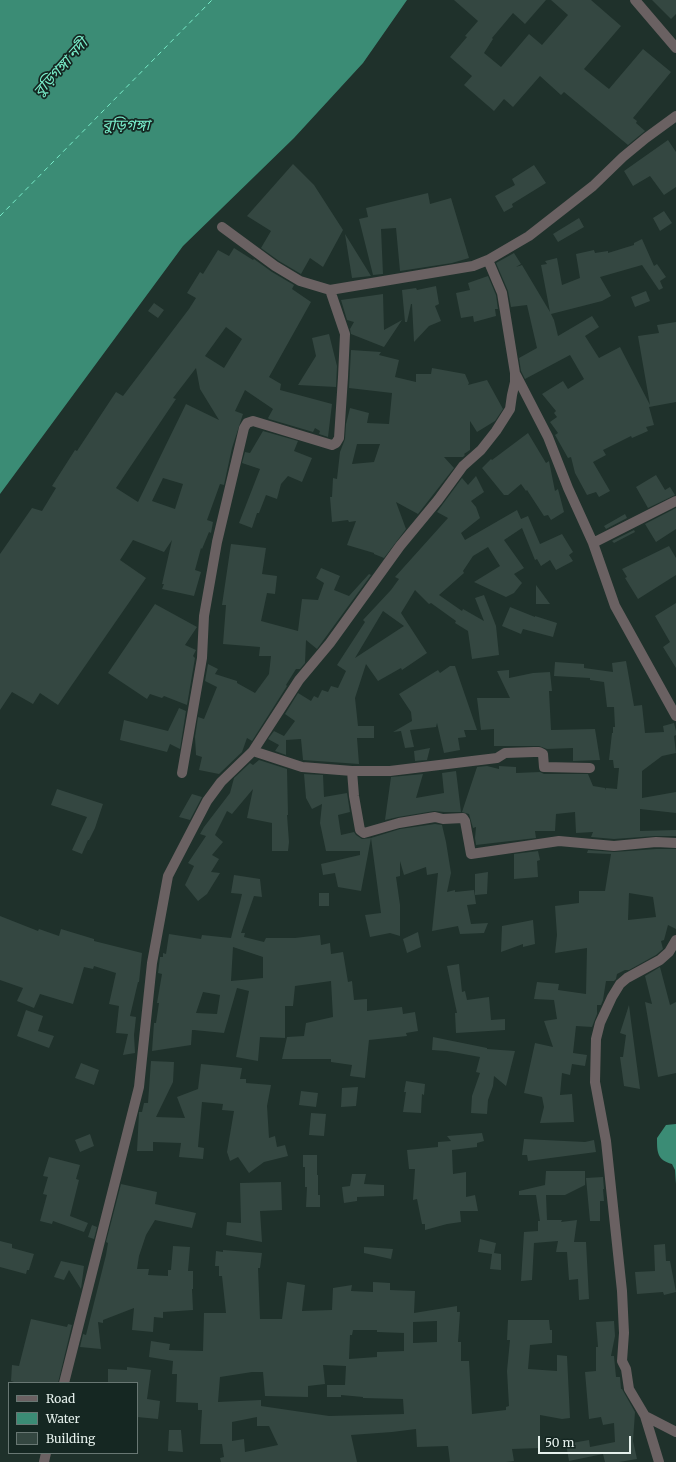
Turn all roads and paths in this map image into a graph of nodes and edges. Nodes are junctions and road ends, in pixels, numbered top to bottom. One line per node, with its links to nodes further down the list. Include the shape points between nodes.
1 (635, 0): 2 (street)
2 (676, 48)
3 (676, 116): 5 (street, via 529,236)
4 (222, 227): 6 (street, via 300,281)
5 (488, 260): 6 (street, via 473,266); 7 (street, via 502,293)
6 (330, 290): 14 (street, via 345,334 338,438 332,445 253,421 247,423 244,428 217,542 204,616 202,658)
7 (515, 373): 9 (street, via 548,437); 11 (street, via 510,409 496,432 463,466 400,546 330,642 298,680)
8 (676, 501): 9 (street)
9 (593, 543): 10 (street, via 615,606)
10 (676, 716)
11 (253, 751): 13 (street, via 302,767); 17 (street, via 221,782 207,801 168,876 152,962 139,1087)
12 (590, 768): 13 (street, via 544,767 543,754 534,752 505,753 497,758 390,771)
13 (352, 771): 15 (street, via 360,830 364,833 399,823 435,817 463,818 471,854 559,841 614,846)
14 (182, 774)
15 (676, 843)
16 (676, 940): 18 (street, via 669,952 660,960 620,984 600,1023 596,1039 595,1082 606,1141 622,1291 622,1361 626,1369 628,1389)
17 (64, 1382)
18 (645, 1416): 19 (street); 20 (street)
19 (676, 1432)
20 (659, 1462)

